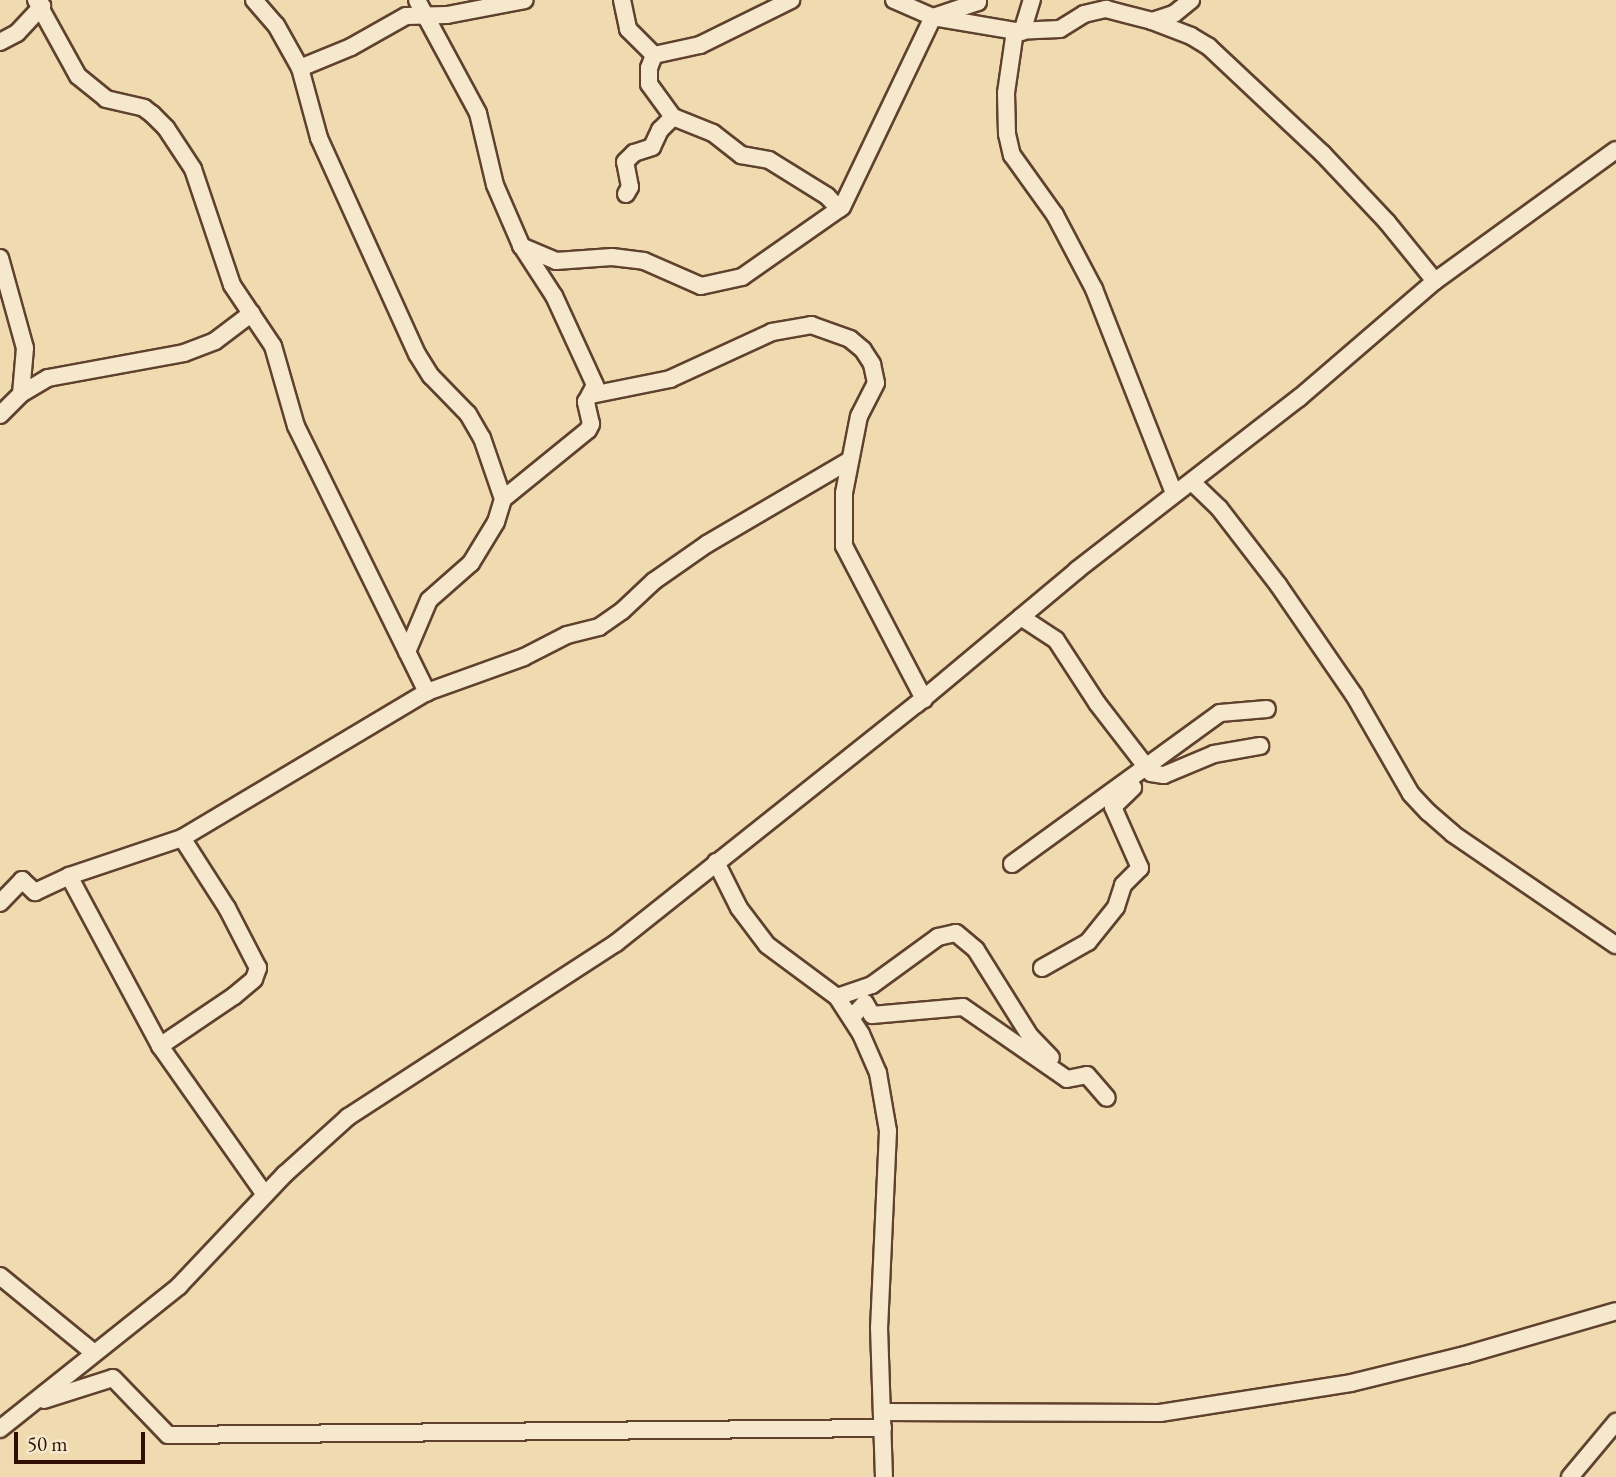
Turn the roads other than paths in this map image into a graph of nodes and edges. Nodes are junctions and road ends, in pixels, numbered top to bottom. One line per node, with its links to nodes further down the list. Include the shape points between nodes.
1 (254, 0): 16 (street, via 276,25)
2 (524, 0): 10 (street, via 447,15)
3 (622, 0): 15 (street, via 628,29)
4 (791, 0): 15 (street, via 700,45)
5 (894, 0): 11 (street)
6 (978, 0): 11 (street)
7 (1032, 0): 13 (street)
8 (1191, 0): 12 (street, via 1174,14)
9 (39, 3): 14 (street, via 17,33); 24 (street, via 78,76 106,99 144,108 180,148 193,169 232,285)
10 (420, 7): 16 (street, via 351,47); 21 (street, via 478,113 495,186)
11 (933, 17): 13 (street); 20 (street)
12 (1153, 21): 13 (street, via 1106,9 1084,14 1060,29); 23 (street, via 1200,41 1264,97 1368,202)
13 (1019, 32): 30 (street, via 1006,93 1012,155 1055,215 1094,289)
14 (0, 42)
15 (654, 55): 17 (street, via 649,84)
16 (300, 68): 31 (street, via 319,138 391,301 423,366 455,398 481,438)
17 (673, 117): 19 (street, via 652,147 625,162 630,187); 20 (street, via 713,133 741,155 769,160 827,196)
18 (1616, 150): 23 (street)
19 (626, 194)
20 (839, 209): 21 (street, via 742,277 711,286 682,280 644,261 612,257 556,261)
21 (521, 245): 26 (street, via 554,296 592,373 595,385)
22 (0, 258): 25 (street, via 25,348)
23 (1435, 281): 29 (street)
24 (252, 313): 25 (street, via 215,341 184,353 48,378); 33 (street, via 273,345 296,426)
25 (22, 394): 27 (street)
26 (591, 395): 28 (street, via 670,379 772,332 811,325 856,345 869,357 876,378 859,416); 31 (street, via 586,402 588,430)
27 (0, 415)
28 (850, 460): 34 (street, via 707,544 654,581 610,622 566,635 524,657); 35 (street, via 842,514 844,546)
29 (1193, 483): 30 (street); 46 (street, via 1219,508 1279,586 1354,695 1411,794 1427,812)
30 (1174, 493): 32 (street)
31 (503, 499): 33 (street, via 496,522 471,563 429,600)
32 (1021, 617): 35 (street); 38 (street, via 1056,640)
33 (407, 652): 34 (street)
34 (427, 692): 39 (street)
35 (924, 699): 40 (street)
36 (1267, 709): 38 (street, via 1220,713)
37 (1260, 747): 38 (street, via 1214,754 1164,775)
38 (1148, 770): 41 (street); 47 (street, via 1113,807 1139,871 1123,885 1116,907 1088,942)
39 (182, 838): 42 (street); 50 (street, via 227,908 258,968 254,979 234,996)
40 (716, 862): 48 (street, via 739,908 767,945); 53 (street, via 616,943 348,1117)
41 (1012, 864)
42 (69, 876): 43 (street, via 35,892); 50 (street)
43 (22, 880): 44 (street); 45 (street)
44 (0, 898)
45 (0, 904)
46 (1616, 945)
47 (1042, 968)
48 (837, 997): 49 (street); 51 (street, via 872,985 938,937 956,933 976,950 1030,1036)
49 (852, 1017): 52 (street, via 865,1003 873,1015 962,1007 1067,1079 1087,1075); 58 (street, via 878,1073 886,1106 878,1328)
50 (160, 1046): 53 (street)
51 (1051, 1058)
52 (1107, 1098)
53 (265, 1195): 56 (street, via 179,1286)
54 (0, 1276): 56 (street)
55 (1616, 1311): 58 (street, via 1351,1383 1160,1413)
56 (93, 1353): 57 (street)
57 (33, 1403): 58 (street, via 113,1378 167,1435); 60 (street)
58 (882, 1420): 61 (street)
59 (1616, 1422): 62 (street)
60 (0, 1429)
61 (884, 1477)
62 (1570, 1477)

